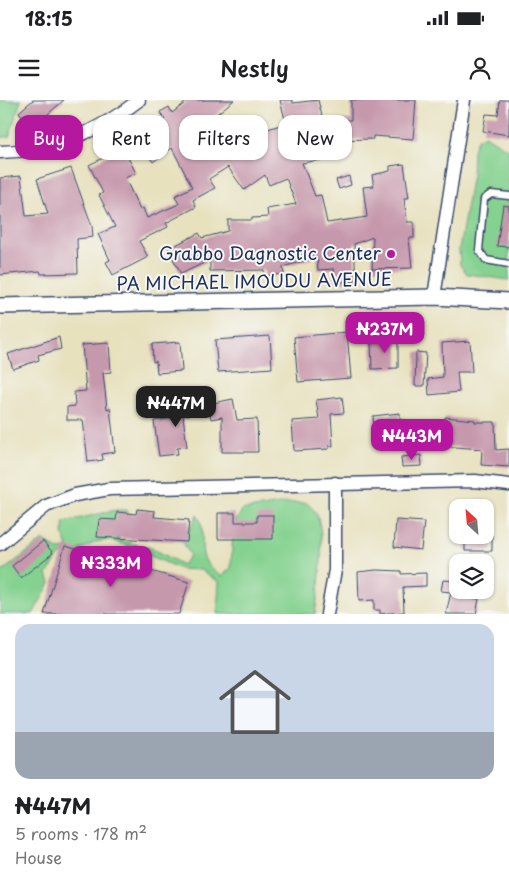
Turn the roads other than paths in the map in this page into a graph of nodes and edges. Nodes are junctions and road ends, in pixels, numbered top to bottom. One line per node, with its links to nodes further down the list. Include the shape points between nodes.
1 (139, 100): 3 (street, via 125,112 90,131 54,146)
2 (464, 100): 6 (street)
3 (0, 152)
4 (509, 196): 5 (lane, via 491,194 484,199 478,250 486,260)
5 (509, 264)
6 (434, 297): 7 (street, PA MICHAEL IMOUDU AVENUE); 8 (street, PA MICHAEL IMOUDU AVENUE)
7 (509, 301)
8 (0, 306)
9 (335, 483): 10 (street, via 475,481); 11 (street, via 100,490 46,506); 12 (street, via 335,570)
10 (509, 485)
11 (0, 544)
12 (326, 614)

